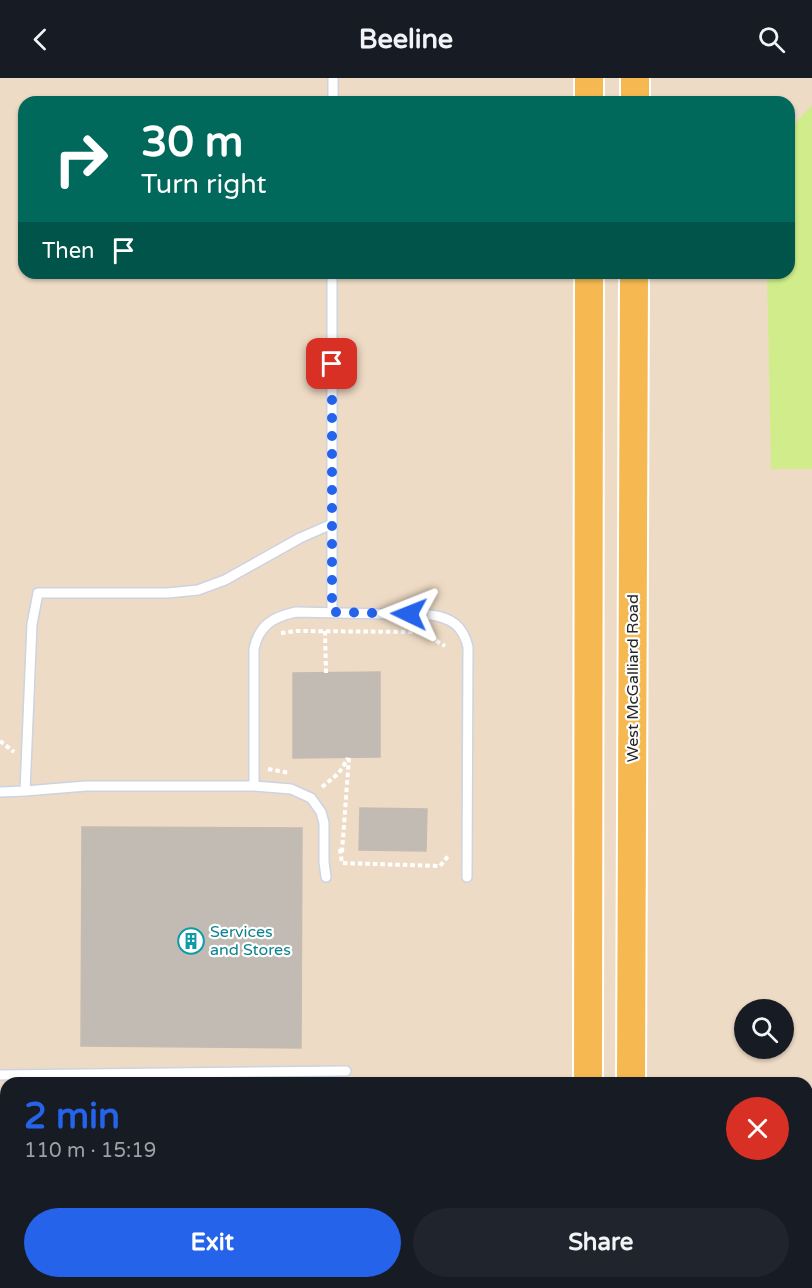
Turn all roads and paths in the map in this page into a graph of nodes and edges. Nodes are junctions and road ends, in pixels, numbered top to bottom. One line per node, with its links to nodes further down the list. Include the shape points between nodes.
1 (333, 78): 4 (lane)
2 (589, 78): 5 (main road)
3 (635, 78): 6 (main road)
4 (333, 96)
5 (589, 96)
6 (635, 96)
7 (333, 279): 10 (lane)
8 (589, 279): 31 (main road)
9 (634, 279): 32 (main road, West McGalliard Road)
10 (332, 524): 11 (lane); 21 (lane, via 198,590 38,593 32,624)
11 (332, 612): 19 (lane, via 281,615 269,621 256,638); 28 (lane, via 439,616 452,621 465,636)
12 (325, 631): 13 (path); 14 (path, via 421,632); 15 (path)
13 (277, 634)
14 (445, 646)
15 (326, 673)
16 (262, 768): 17 (path)
17 (292, 773)
18 (312, 782): 20 (path)
19 (254, 786): 21 (lane, via 86,786); 27 (lane, via 291,789 317,804 324,822)
20 (322, 787): 23 (path); 26 (path, via 339,773 349,757)
21 (25, 791): 22 (lane)
22 (0, 792)
23 (327, 798)
24 (338, 830): 26 (path)
25 (448, 856): 26 (path, via 440,866)
26 (342, 863)
27 (326, 877)
28 (467, 878)
29 (346, 1071): 30 (lane)
30 (68, 1077)
31 (588, 1077)
32 (631, 1077)

